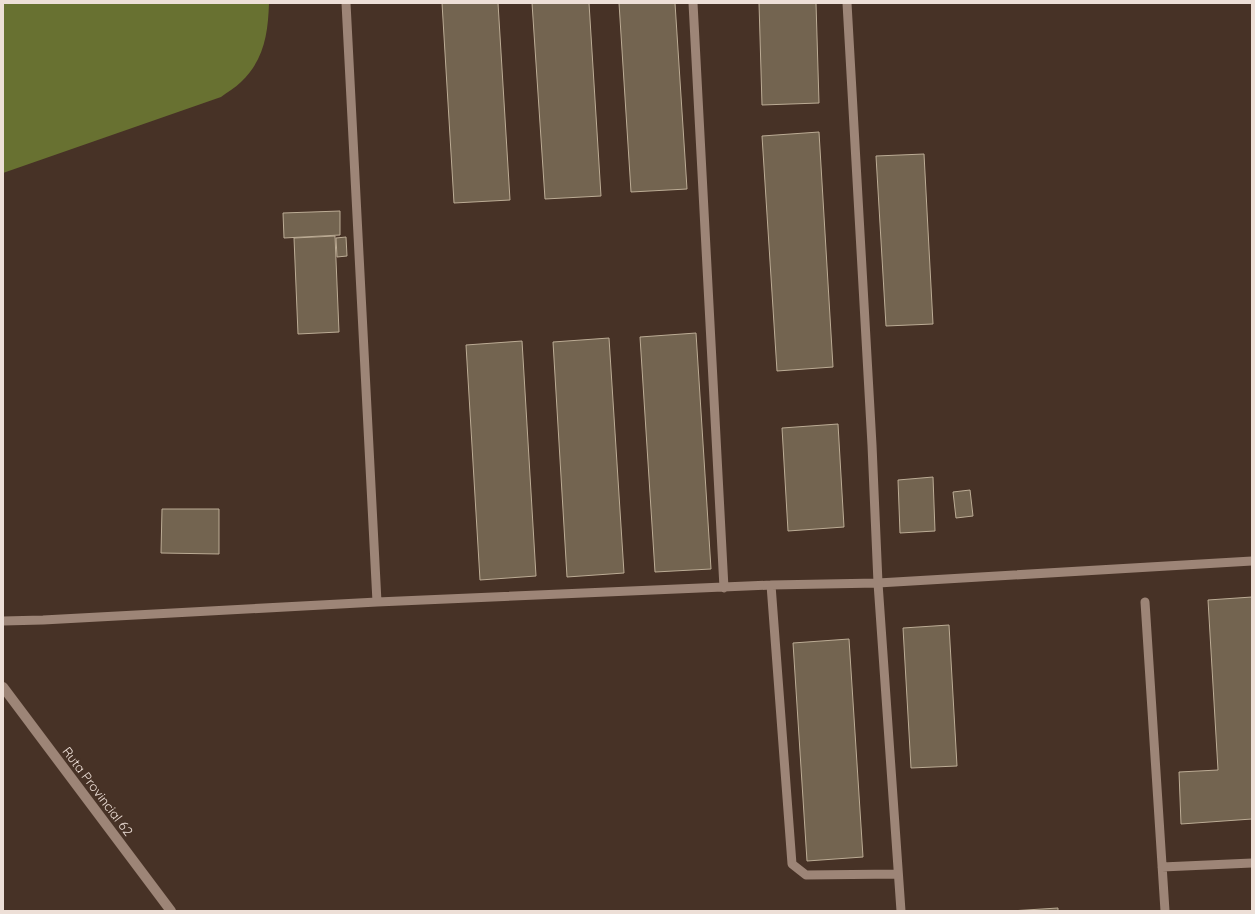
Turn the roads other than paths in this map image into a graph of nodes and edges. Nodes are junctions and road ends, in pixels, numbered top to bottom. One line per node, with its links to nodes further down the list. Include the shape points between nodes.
1 (346, 3): 8 (lane)
2 (693, 3): 7 (lane)
3 (847, 3): 5 (lane)
4 (1252, 560): 5 (lane)
5 (878, 583): 6 (lane); 14 (lane)
6 (771, 585): 7 (lane); 14 (lane, via 792,864 806,876)
7 (724, 588): 8 (lane)
8 (377, 602): 10 (lane)
9 (1145, 602): 13 (lane)
10 (3, 621)
11 (3, 687): 15 (main road, Ruta Provincial 62)
12 (1252, 863): 13 (lane)
13 (1162, 867): 17 (lane)
14 (898, 874): 16 (lane)
15 (171, 911)
16 (901, 911)
17 (1165, 911)

